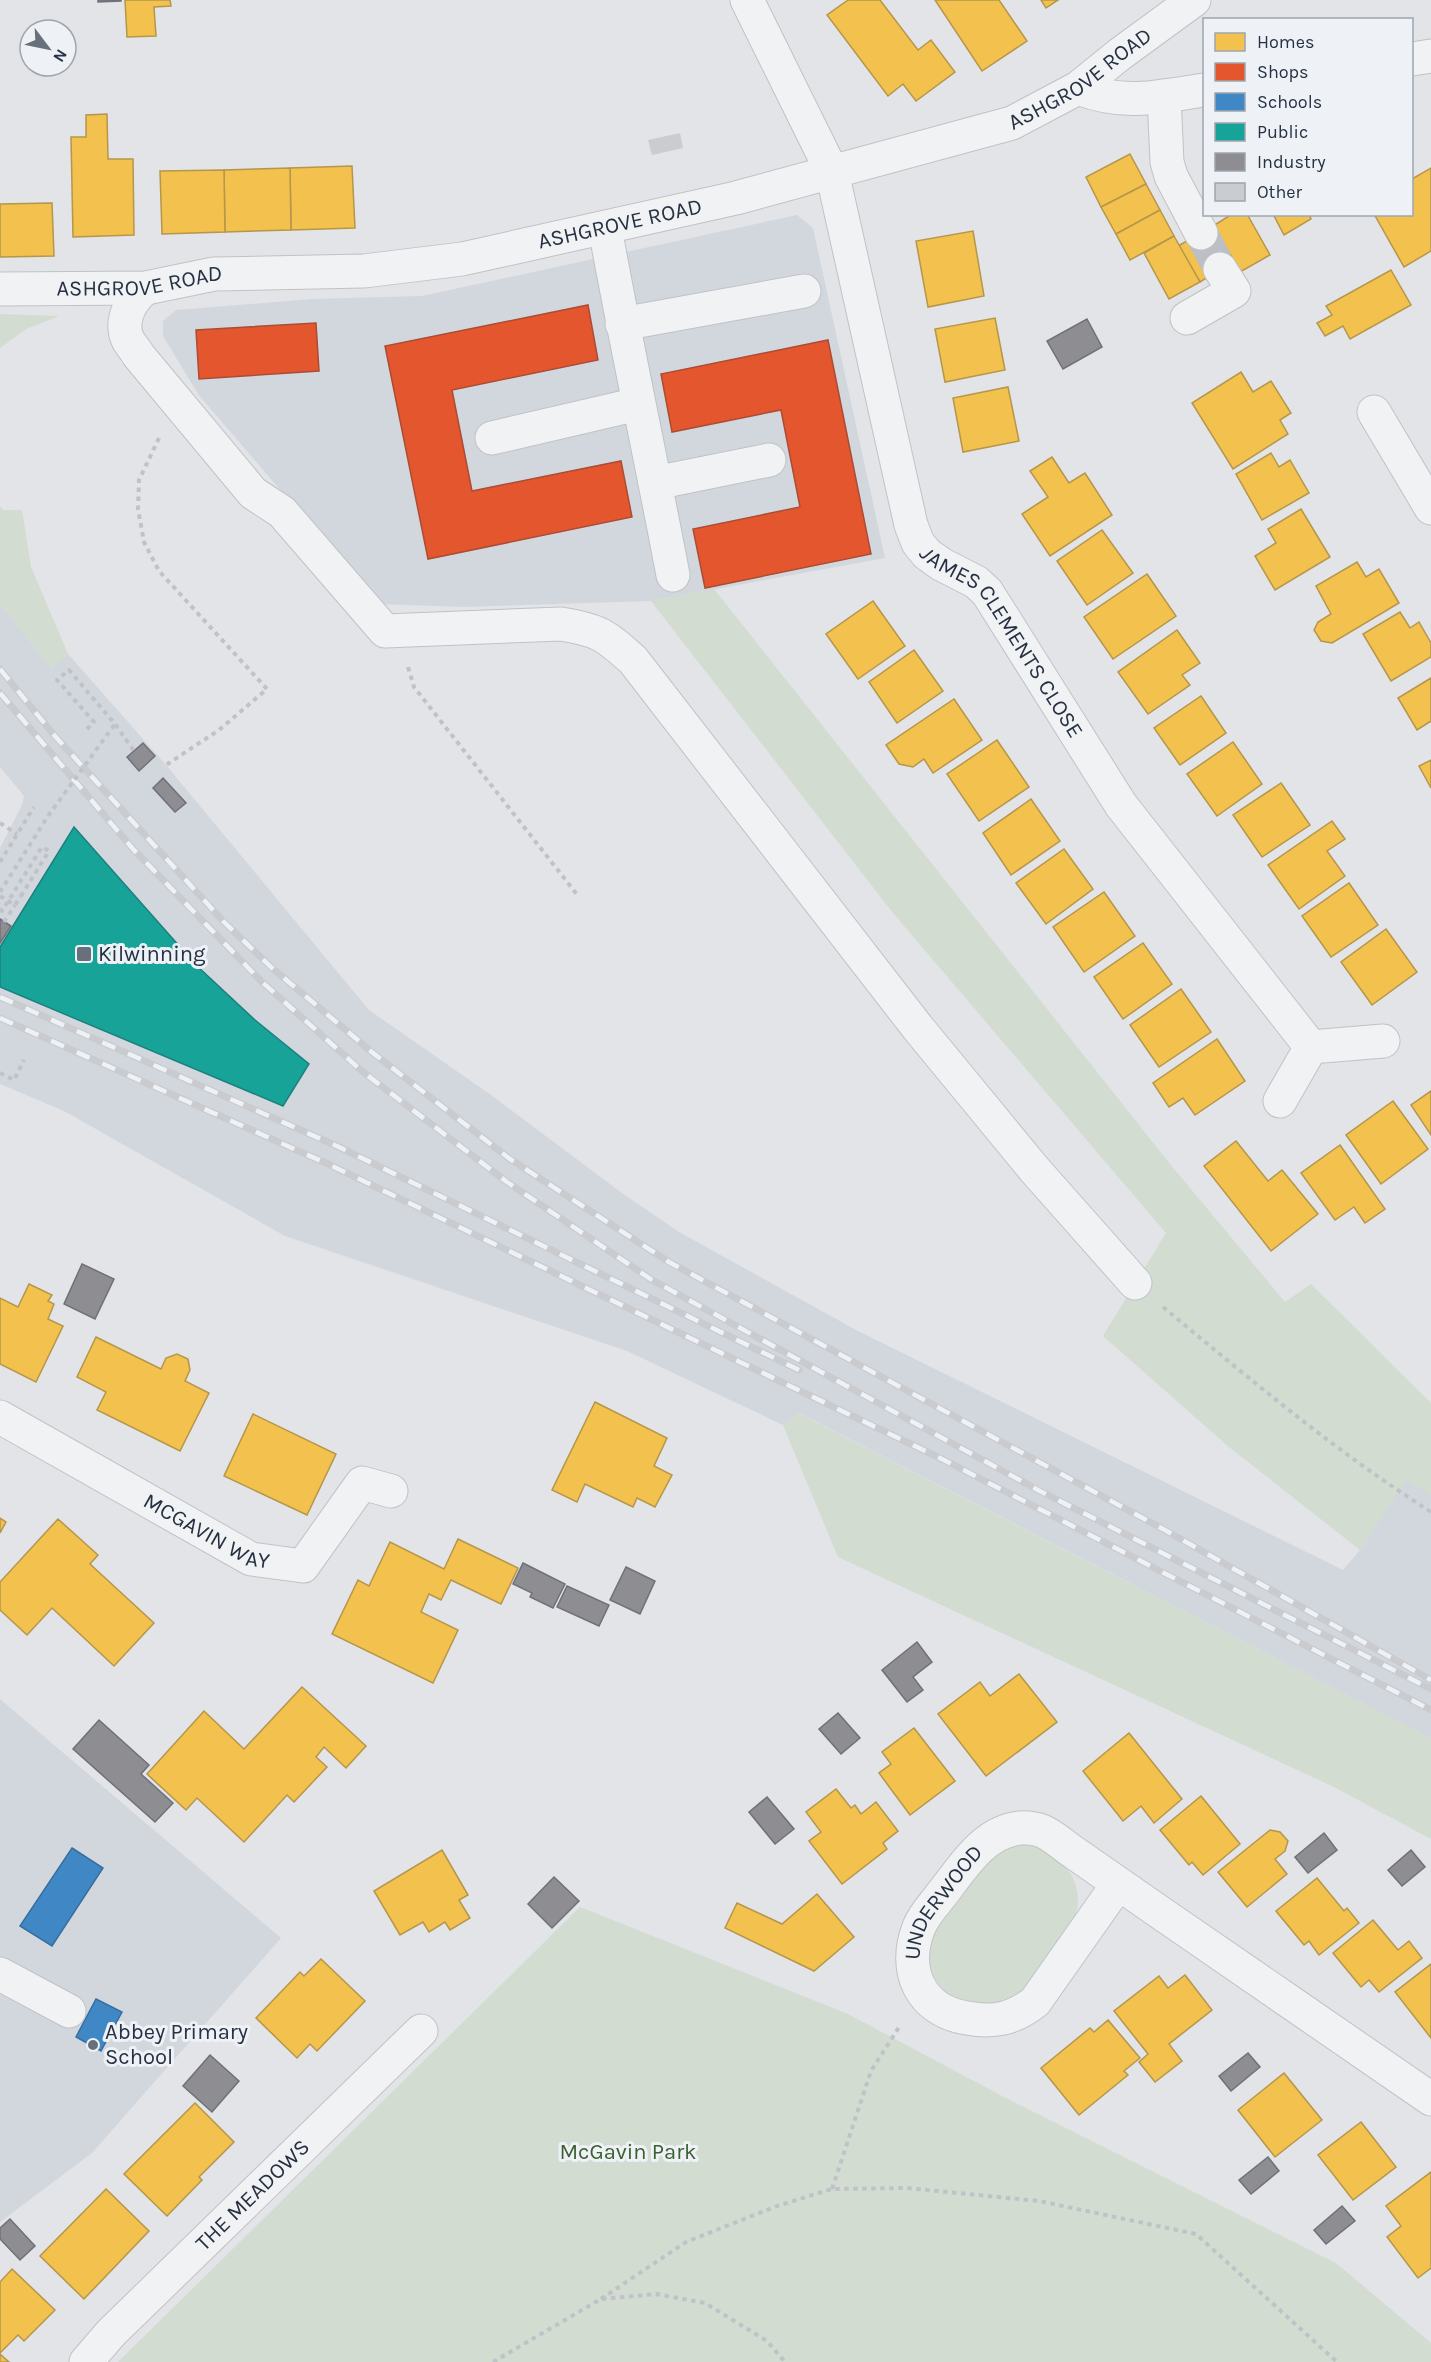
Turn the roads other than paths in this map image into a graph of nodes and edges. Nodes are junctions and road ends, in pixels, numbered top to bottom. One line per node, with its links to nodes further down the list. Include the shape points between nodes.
1 (747, 0): 8 (street, JAMES CLEMENTS CLOSE)
2 (1194, 0): 5 (street, ASHGROVE ROAD)
3 (1431, 56): 4 (street)
4 (1413, 59)
5 (1078, 88): 7 (street, via 1102,97 1123,99); 8 (street, ASHGROVE ROAD, via 1012,123)
6 (1203, 90): 7 (street)
7 (1164, 96): 10 (street, via 1167,162)
8 (832, 172): 9 (street, ASHGROVE ROAD); 25 (street, JAMES CLEMENTS CLOSE, via 918,543 941,564 987,592 1121,805)
9 (604, 228): 12 (street, ASHGROVE ROAD, via 462,259 364,271 214,274); 16 (street)
10 (1201, 233)
11 (1220, 269): 15 (street, via 1234,291)
12 (146, 288): 13 (street, ASHGROVE ROAD); 27 (street, via 129,307 127,338 253,493 282,512 385,631 561,624 608,637 633,660 918,1028 1034,1169)
13 (0, 289)
14 (804, 291): 16 (street)
15 (1186, 318)
16 (622, 324): 17 (street)
17 (638, 404): 19 (street); 21 (street)
18 (1374, 412): 22 (street)
19 (492, 438)
20 (769, 460): 21 (street)
21 (656, 483): 23 (street)
22 (1431, 508)
23 (673, 575)
24 (1383, 1041): 25 (street)
25 (1311, 1047): 26 (street)
26 (1280, 1101)
27 (1135, 1283)
28 (0, 1418): 29 (street, MCGAVIN WAY, via 251,1559 303,1566 362,1483)
29 (391, 1491)
30 (1119, 1884): 30 (street, UNDERWOOD, via 1042,1831 1021,1828 982,1844 920,1925 914,1943 914,1970 921,1992 943,2012 963,2018 983,2021 1021,2013 1035,2002); 34 (street, UNDERWOOD)
31 (0, 1974): 32 (street)
32 (69, 2011)
33 (421, 2031): 35 (street, THE MEADOWS, via 111,2333)
34 (1431, 2099)
35 (86, 2362)

